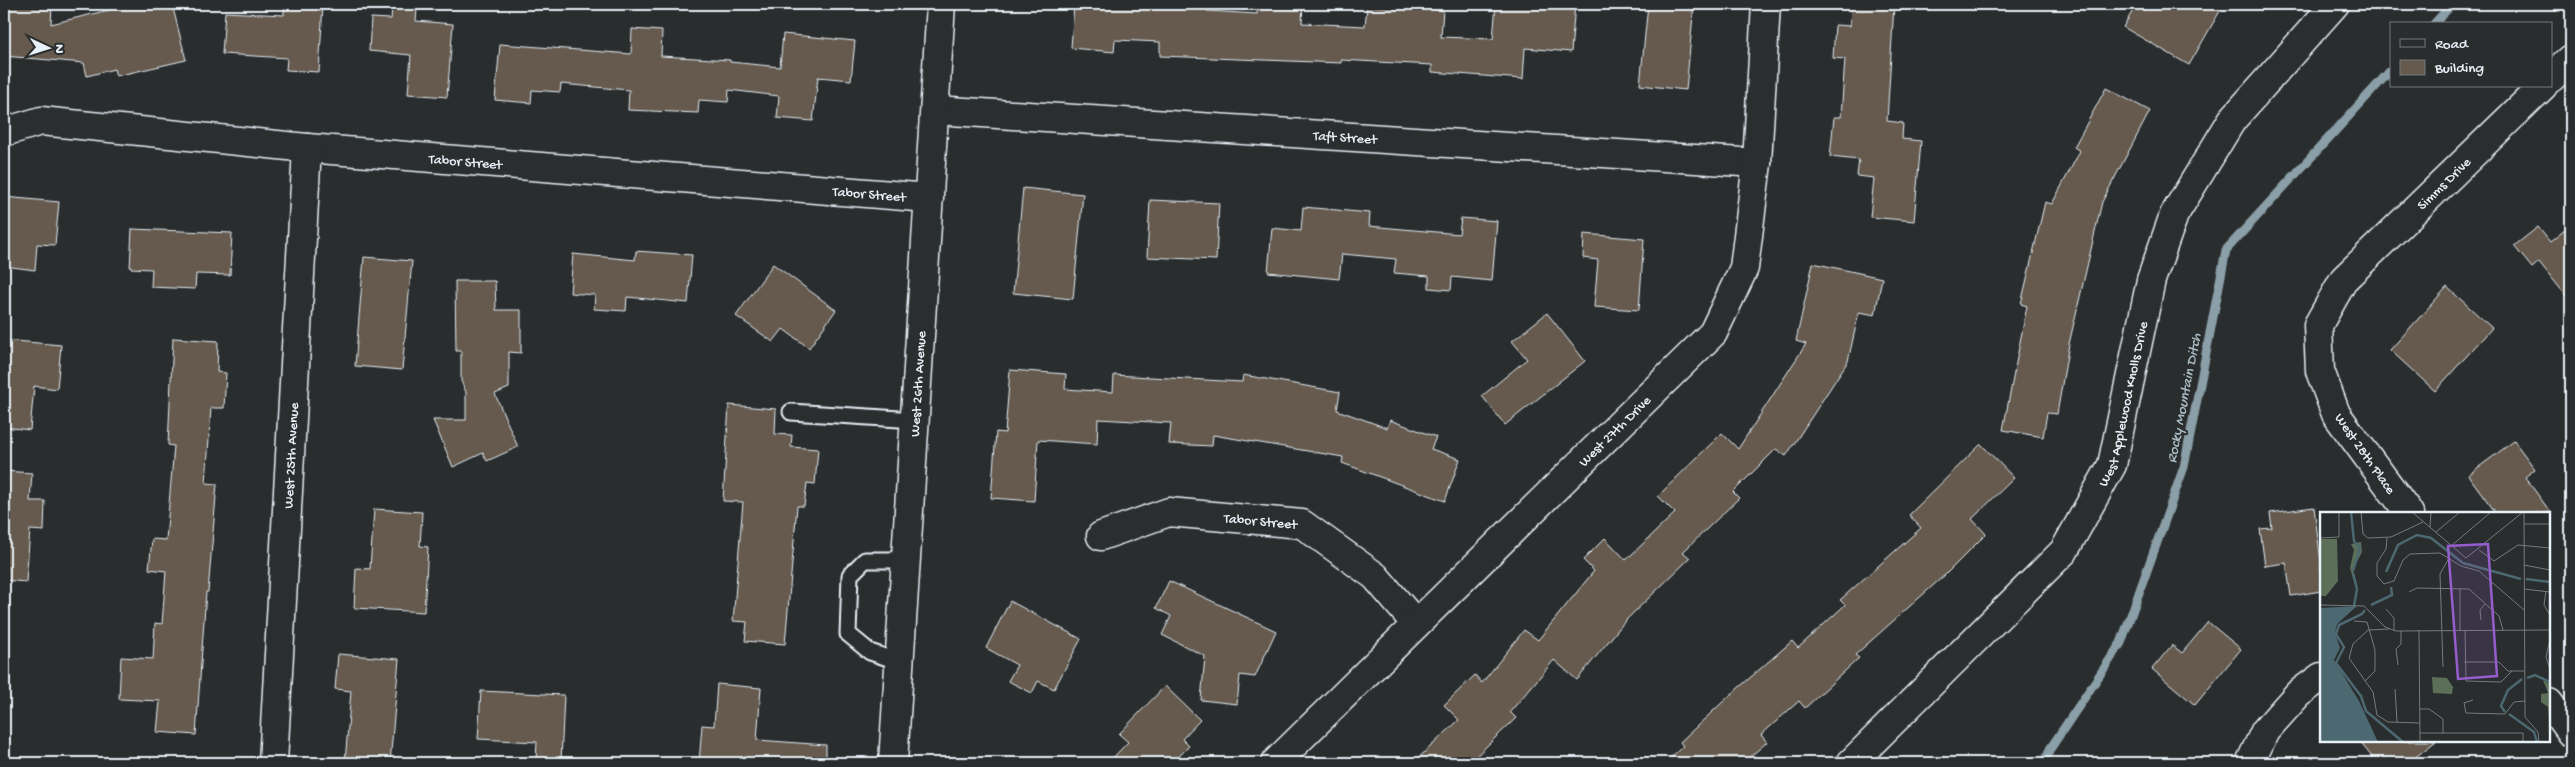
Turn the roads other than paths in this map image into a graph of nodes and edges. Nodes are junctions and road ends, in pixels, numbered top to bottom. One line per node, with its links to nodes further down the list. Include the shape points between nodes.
1 (941, 4): 7 (street, West 26th Avenue)
2 (1766, 4): 10 (street, West 27th Drive)
3 (2335, 4): 26 (street, West Applewood Knolls Drive, via 2232,120 2174,215 2151,280 2112,465 2064,550)
4 (2571, 59): 5 (street)
5 (2552, 77)
6 (2541, 88): 12 (street, Simms Drive)
7 (935, 110): 10 (street, Taft Street); 11 (street, West 26th Avenue)
8 (4, 132): 9 (street, Tabor Street, via 41,121)
9 (307, 148): 11 (street, Tabor Street); 23 (street, West 25th Avenue)
10 (1757, 163): 18 (street, West 27th Drive, via 1744,268 1713,333)
11 (929, 198): 14 (street, West 26th Avenue)
12 (2344, 279): 15 (street, West 28th Place, via 2318,325 2320,371 2336,414)
13 (791, 412): 14 (lane)
14 (915, 420): 17 (street, West 26th Avenue)
15 (2408, 512)
16 (1101, 536): 18 (street, Tabor Street, via 1169,512 1302,524 1375,576)
17 (906, 560): 19 (street, West 26th Avenue); 19 (lane, via 865,560 850,575 848,634 870,652)
18 (1416, 624): 25 (street, West 27th Drive)
19 (900, 662): 24 (street, West 26th Avenue)
20 (2320, 678): 27 (street, via 2298,694 2265,731)
21 (2550, 704): 22 (street)
22 (2571, 733)
23 (274, 763)
24 (893, 763)
25 (1275, 763)
26 (1851, 763)
27 (2250, 763)

